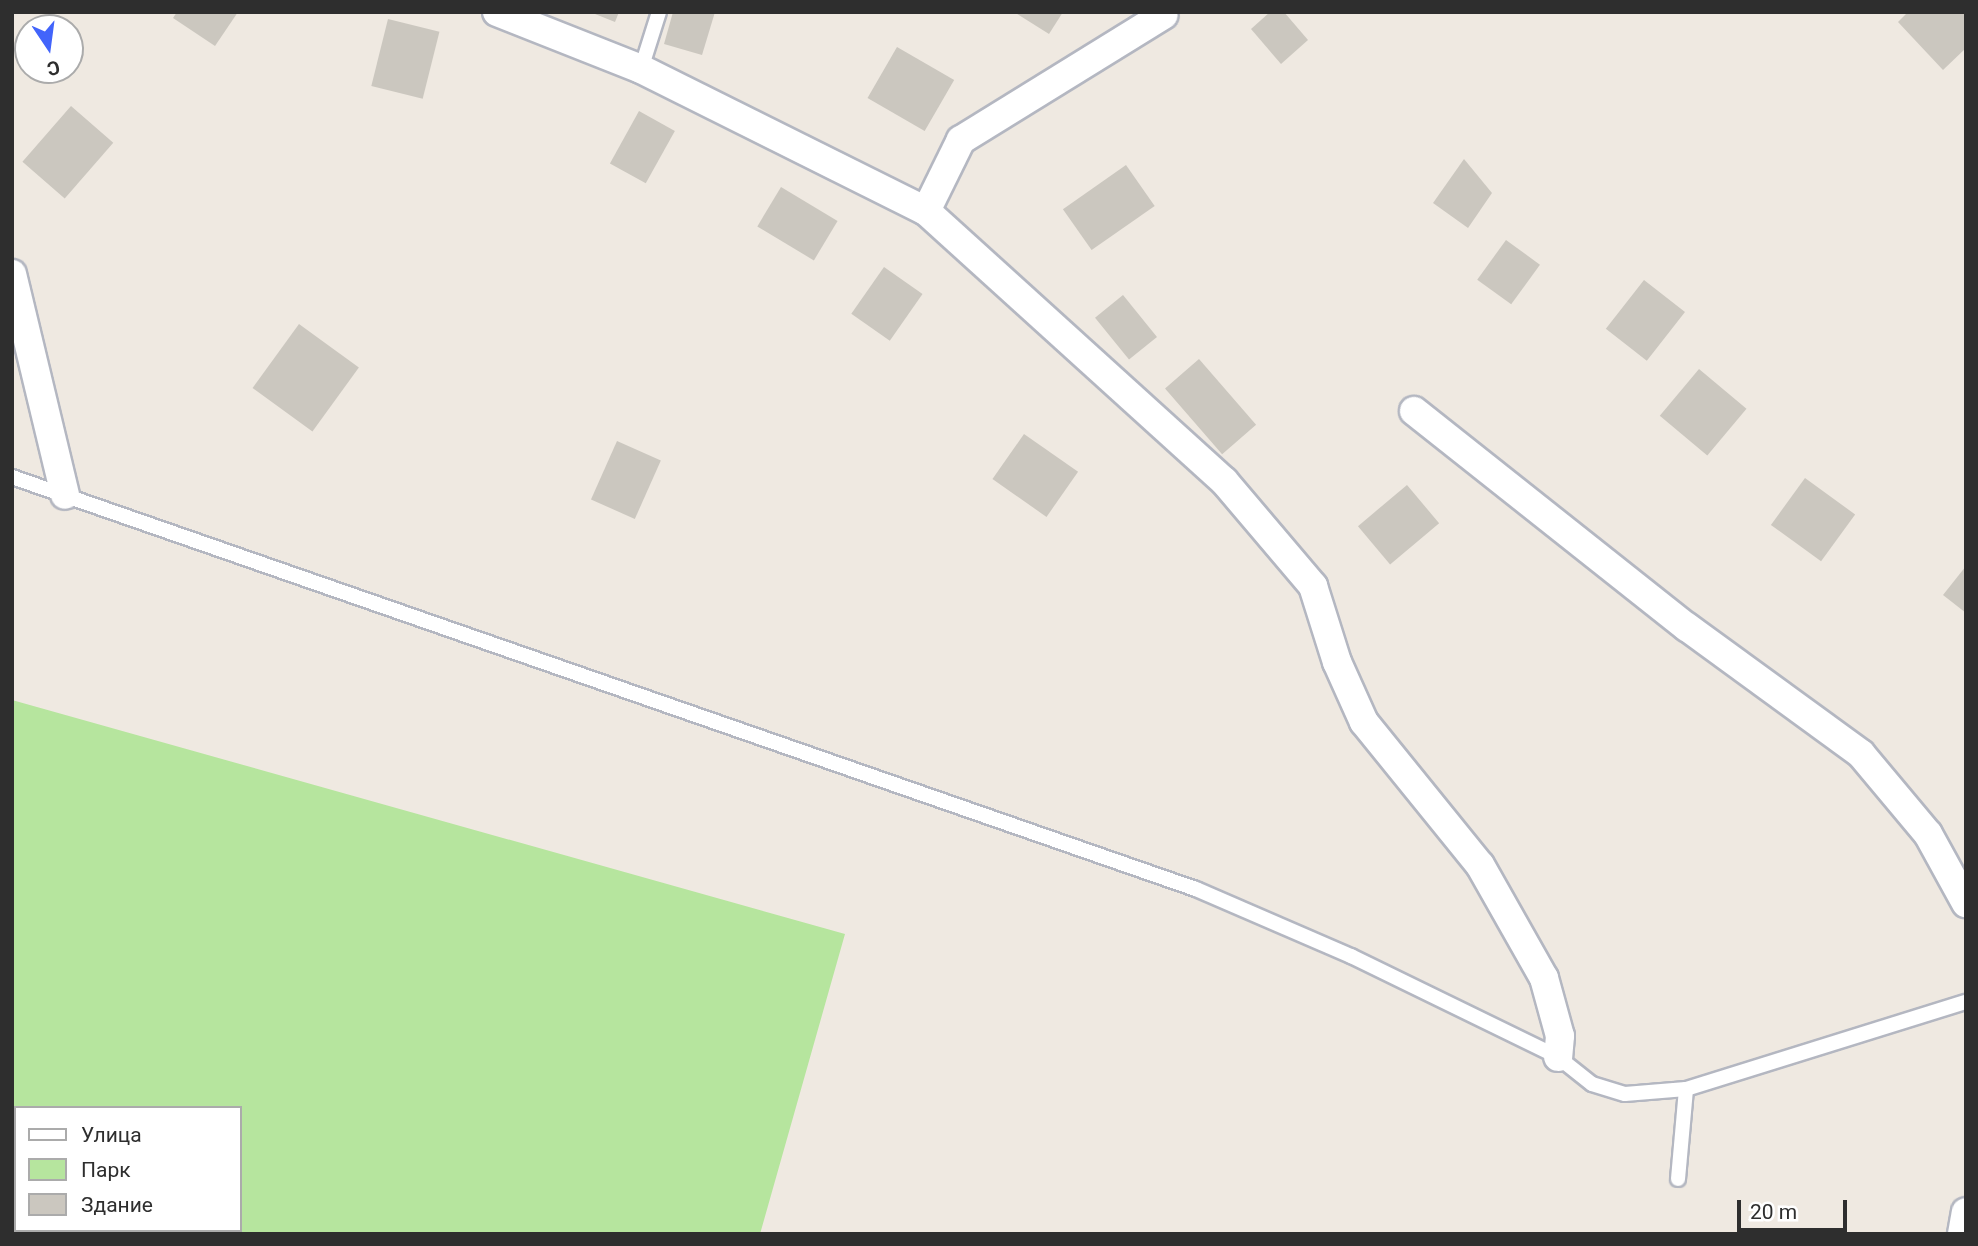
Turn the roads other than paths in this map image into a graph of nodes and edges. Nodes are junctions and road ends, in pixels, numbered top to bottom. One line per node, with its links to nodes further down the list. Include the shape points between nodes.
1 (497, 12): 4 (street)
2 (659, 12): 4 (lane)
3 (1163, 15): 5 (street, via 961,141)
4 (641, 69): 5 (street)
5 (926, 211): 12 (street, via 1224,481 1313,586 1337,662 1364,722 1480,865 1544,978 1560,1036)
6 (12, 274): 9 (street)
7 (1413, 411): 10 (street, via 1686,627 1861,754 1928,834)
8 (12, 477): 9 (lane)
9 (65, 495): 12 (lane, via 1196,889 1352,956)
10 (1966, 903)
11 (1966, 1002): 13 (lane)
12 (1558, 1057): 13 (lane, via 1592,1084 1625,1094)
13 (1686, 1089): 14 (lane)
14 (1678, 1179)
15 (1966, 1212): 16 (street)
16 (1962, 1234)

